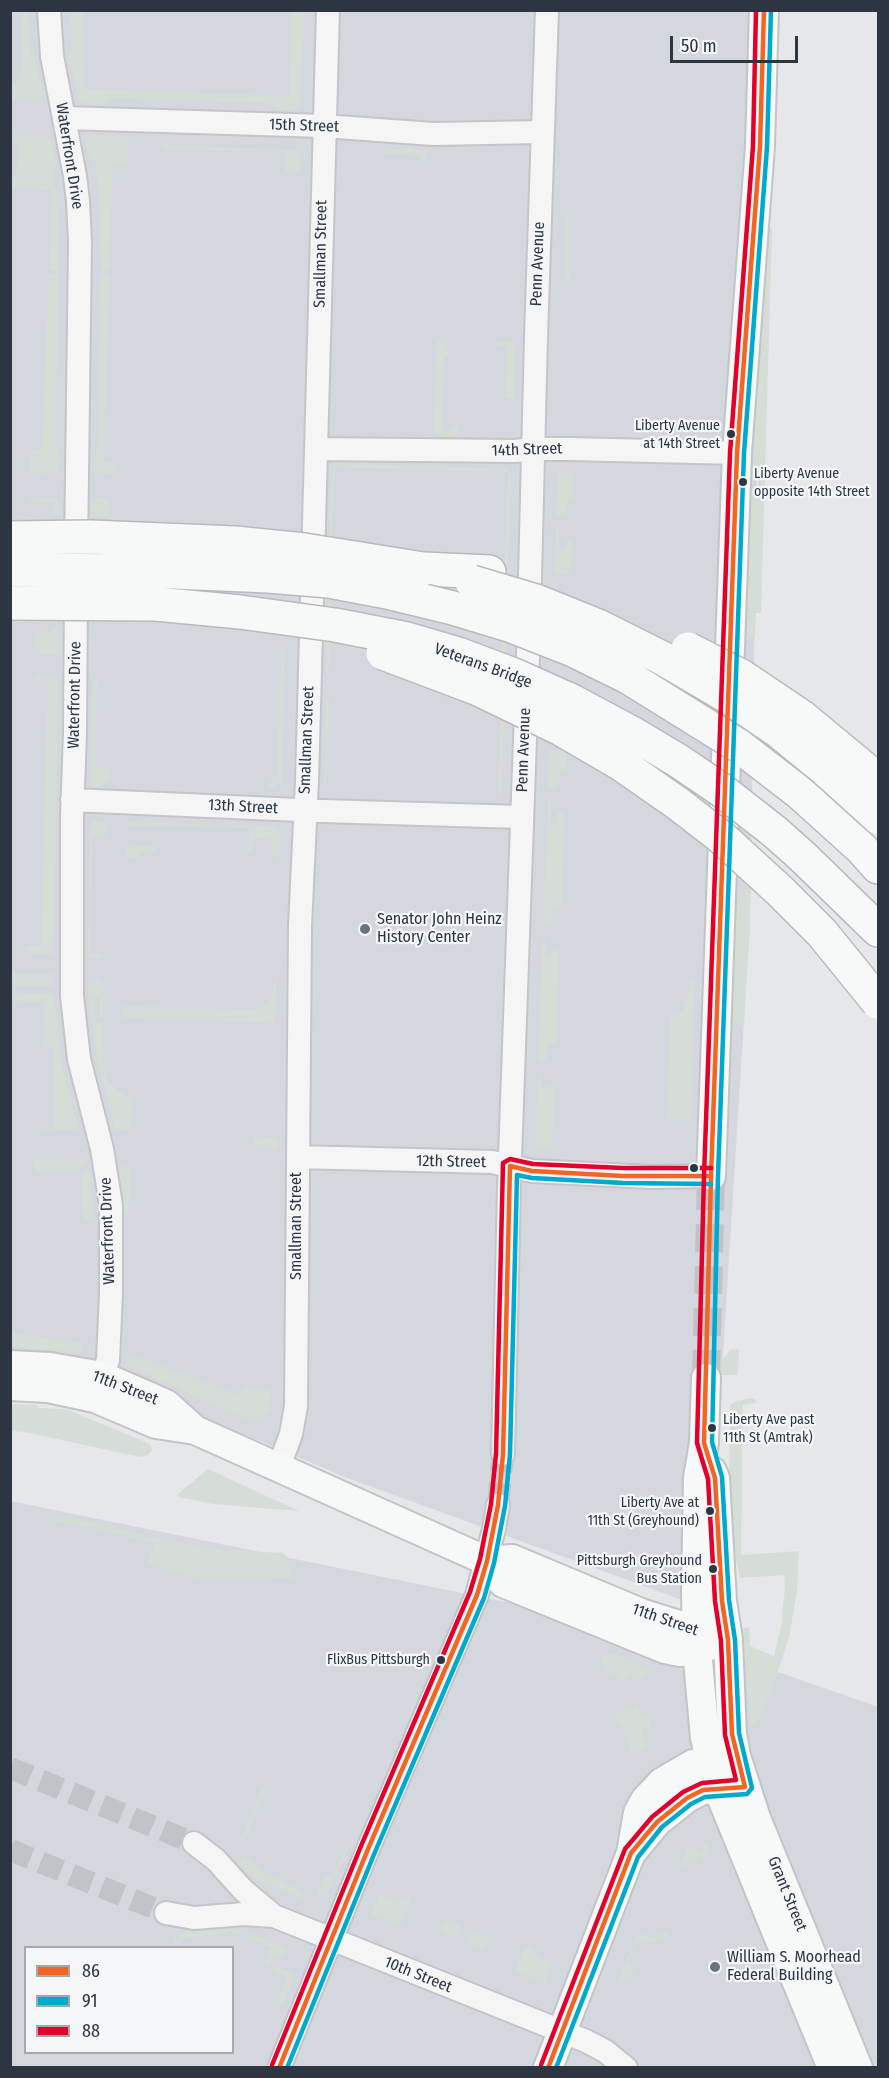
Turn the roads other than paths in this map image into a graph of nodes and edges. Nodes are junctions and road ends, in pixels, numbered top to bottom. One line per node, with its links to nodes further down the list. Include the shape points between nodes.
1 (49, 10): 5 (street, Waterfront Drive, via 52,56)
2 (328, 10): 6 (street, Smallman Street)
3 (547, 10): 7 (street, Penn Avenue)
4 (764, 10): 10 (main road, via 760,146)
5 (65, 118): 6 (street, 15th Street); 17 (street, Waterfront Drive, via 80,242)
6 (324, 126): 7 (street, 15th Street, via 433,134); 8 (street, Smallman Street)
7 (542, 132): 9 (street, Penn Avenue)
8 (316, 449): 9 (street, 14th Street); 18 (street, Smallman Street)
9 (533, 449): 10 (street, 14th Street); 19 (street, Penn Avenue)
10 (737, 453): 26 (main road)
11 (10, 538): 12 (highway, bridge, via 235,543)
12 (423, 569): 16 (highway, bridge, via 489,572 679,644 741,676 802,717); 20 (highway, bridge, via 536,601 664,659 777,730)
13 (10, 570): 21 (highway, bridge, via 175,572 329,582 387,592 509,625 628,677 739,746 800,793)
14 (10, 603): 15 (highway, Veterans Bridge, bridge, via 156,604)
15 (240, 612): 22 (highway, Veterans Bridge, bridge, via 407,639 514,675 572,701 720,789 775,832); 23 (highway, bridge, via 389,655 476,688 561,729 621,764 721,837 772,884 822,933)
16 (879, 780)
17 (72, 800): 18 (street, 13th Street); 28 (street, Waterfront Drive, via 74,1022 111,1205 108,1360)
18 (304, 810): 19 (street, 13th Street); 24 (street, Smallman Street)
19 (521, 817): 25 (street, Penn Avenue)
20 (879, 818)
21 (879, 867)
22 (879, 930)
23 (879, 1002)
24 (298, 1157): 25 (street, 12th Street, via 492,1162); 34 (street, Smallman Street, via 296,1406)
25 (510, 1166): 26 (street, 12th Street, via 623,1176); 33 (street, Penn Avenue)
26 (711, 1176)
27 (10, 1365): 28 (main road, 11th Street)
28 (102, 1376): 31 (main road, 11th Street, via 165,1404)
29 (706, 1378): 32 (main road)
30 (10, 1386): 31 (main road, 11th Street, via 48,1388 95,1398 156,1424)
31 (195, 1430): 34 (main road, 11th Street)
32 (704, 1443): 37 (main road, via 715,1478); 38 (main road, via 697,1487)
33 (503, 1454)
34 (279, 1467): 36 (main road, 11th Street)
35 (498, 1504): 36 (street)
36 (486, 1561): 38 (main road, 11th Street, via 503,1583 665,1649 681,1652); 45 (street, via 477,1595)
37 (728, 1640): 38 (main road, 11th Street); 39 (main road, via 732,1734)
38 (697, 1641): 39 (main road, via 702,1717)
39 (724, 1758): 40 (main road); 42 (main road, via 693,1764 662,1782 638,1813)
40 (732, 1788): 42 (main road, via 703,1790 675,1807); 50 (main road, Grant Street); 51 (main road, Grant Street, via 756,1818)
41 (194, 1843): 44 (street, 10th Street)
42 (631, 1852): 46 (main road)
43 (166, 1913): 44 (street, 10th Street, via 194,1918)
44 (274, 1916): 45 (street, 10th Street)
45 (331, 1939): 46 (street, 10th Street); 47 (street)
46 (562, 2031): 48 (main road); 49 (street, 10th Street, via 605,2051)
47 (279, 2067)
48 (548, 2067)
49 (626, 2067)
50 (832, 2067)
51 (858, 2067)

